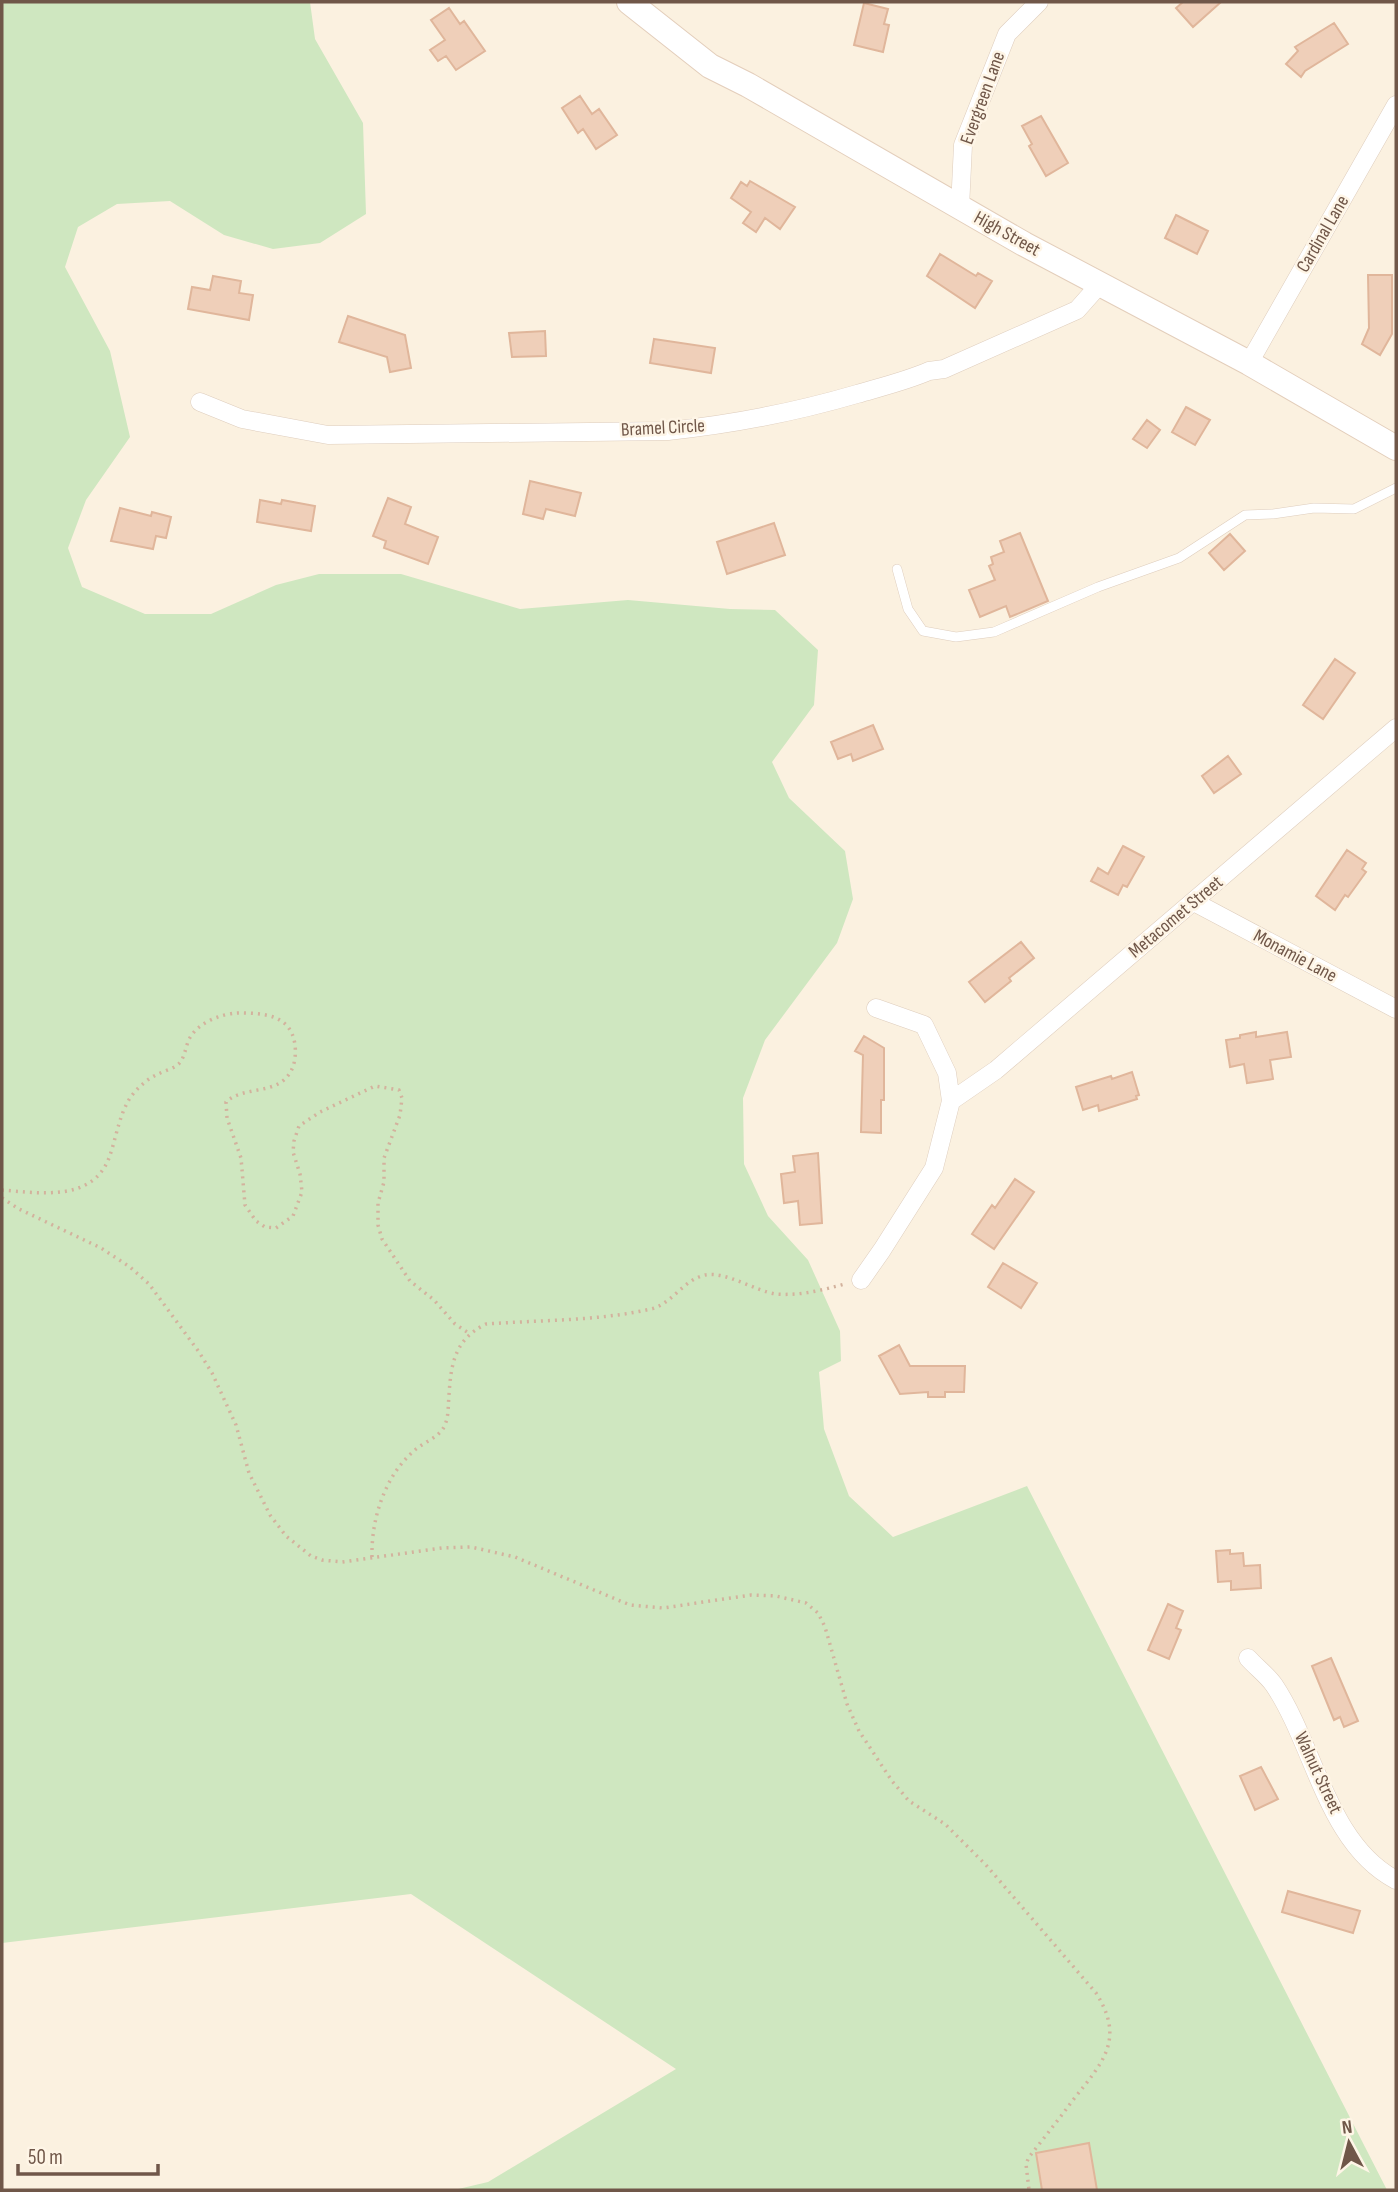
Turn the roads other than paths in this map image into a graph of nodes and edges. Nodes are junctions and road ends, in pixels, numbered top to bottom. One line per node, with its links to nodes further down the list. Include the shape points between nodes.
1 (629, 2): 4 (street, High Street, via 710,66)
2 (1039, 2): 4 (street, Evergreen Lane, via 1007,34 963,145)
3 (1396, 105): 6 (street, Cardinal Lane)
4 (960, 208): 5 (street, High Street)
5 (1100, 284): 6 (street, High Street); 7 (street, Bramel Circle, via 1077,310 944,369 757,420 707,427 328,435 242,419)
6 (1249, 363): 8 (street, High Street)
7 (200, 402)
8 (1396, 448)
9 (1396, 488): 10 (lane, via 1354,509 1314,508 1245,516 1179,558 994,632 956,637 923,631 908,610)
10 (897, 569)
11 (1396, 728): 12 (street, Metacomet Street)
12 (1194, 902): 14 (street, Monamie Lane); 15 (street, Metacomet Street, via 996,1070)
13 (876, 1008): 15 (street, via 924,1025 947,1073)
14 (1396, 1009)
15 (951, 1101): 16 (street, via 934,1168)
16 (861, 1280)
17 (1248, 1658): 18 (street, Walnut Street, via 1273,1683 1286,1706 1353,1845)
18 (1396, 1880)

